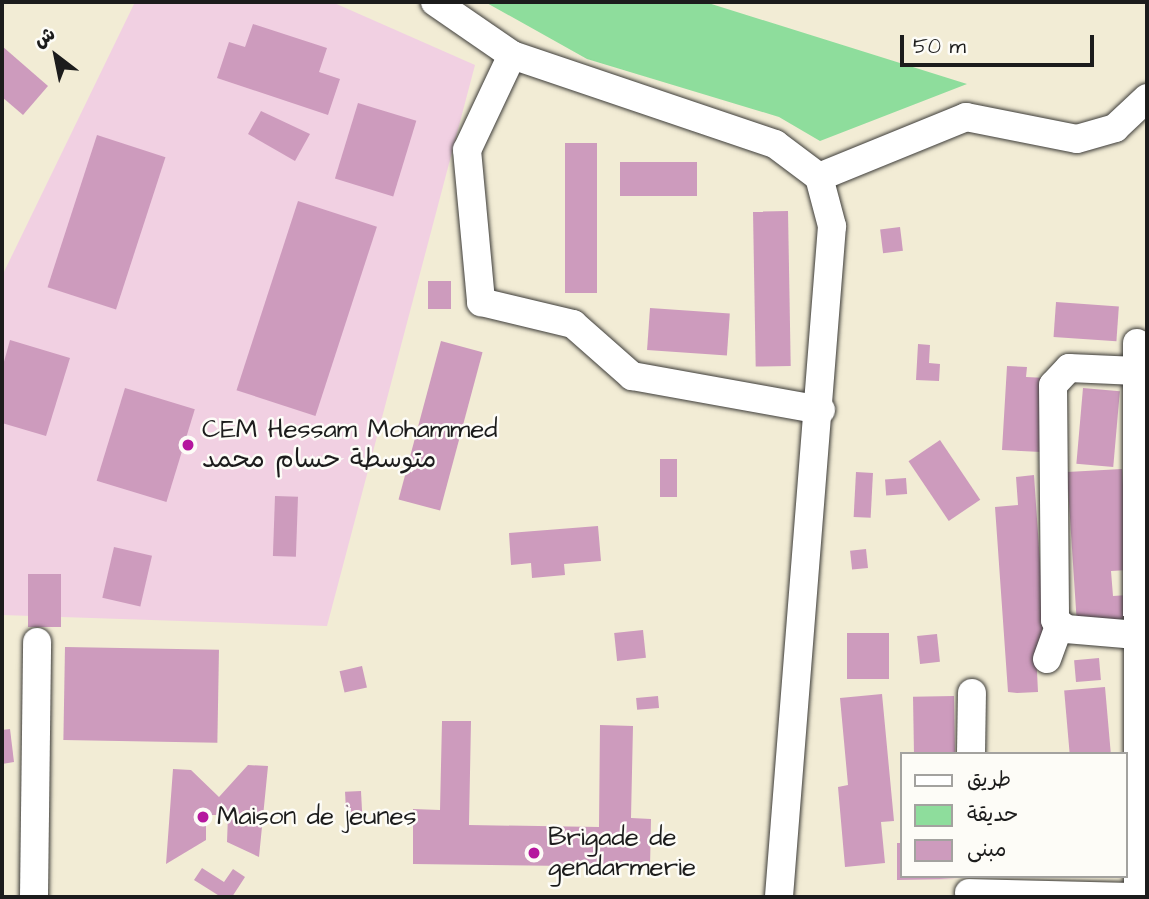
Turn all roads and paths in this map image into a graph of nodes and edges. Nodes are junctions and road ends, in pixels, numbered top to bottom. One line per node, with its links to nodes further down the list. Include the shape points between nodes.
1 (435, 2): 2 (street)
2 (512, 55): 4 (street, via 775,144); 7 (street, via 467,150 481,302 573,324 632,376)
3 (1147, 98): 4 (street, via 1115,128 1077,139 965,117)
4 (819, 177): 7 (street, via 832,226)
5 (1137, 343): 6 (street)
6 (1137, 371): 8 (street); 9 (street, via 1075,368 1055,379)
7 (821, 410): 19 (street)
8 (1142, 582): 10 (street)
9 (1059, 626): 10 (street); 12 (street)
10 (1137, 635): 14 (street)
11 (37, 642): 18 (street)
12 (1047, 659)
13 (972, 693): 15 (street)
14 (1142, 707): 16 (street)
15 (971, 752)
16 (1142, 868): 17 (street, via 1138,897)
17 (969, 889)
18 (34, 897)
19 (779, 897)

